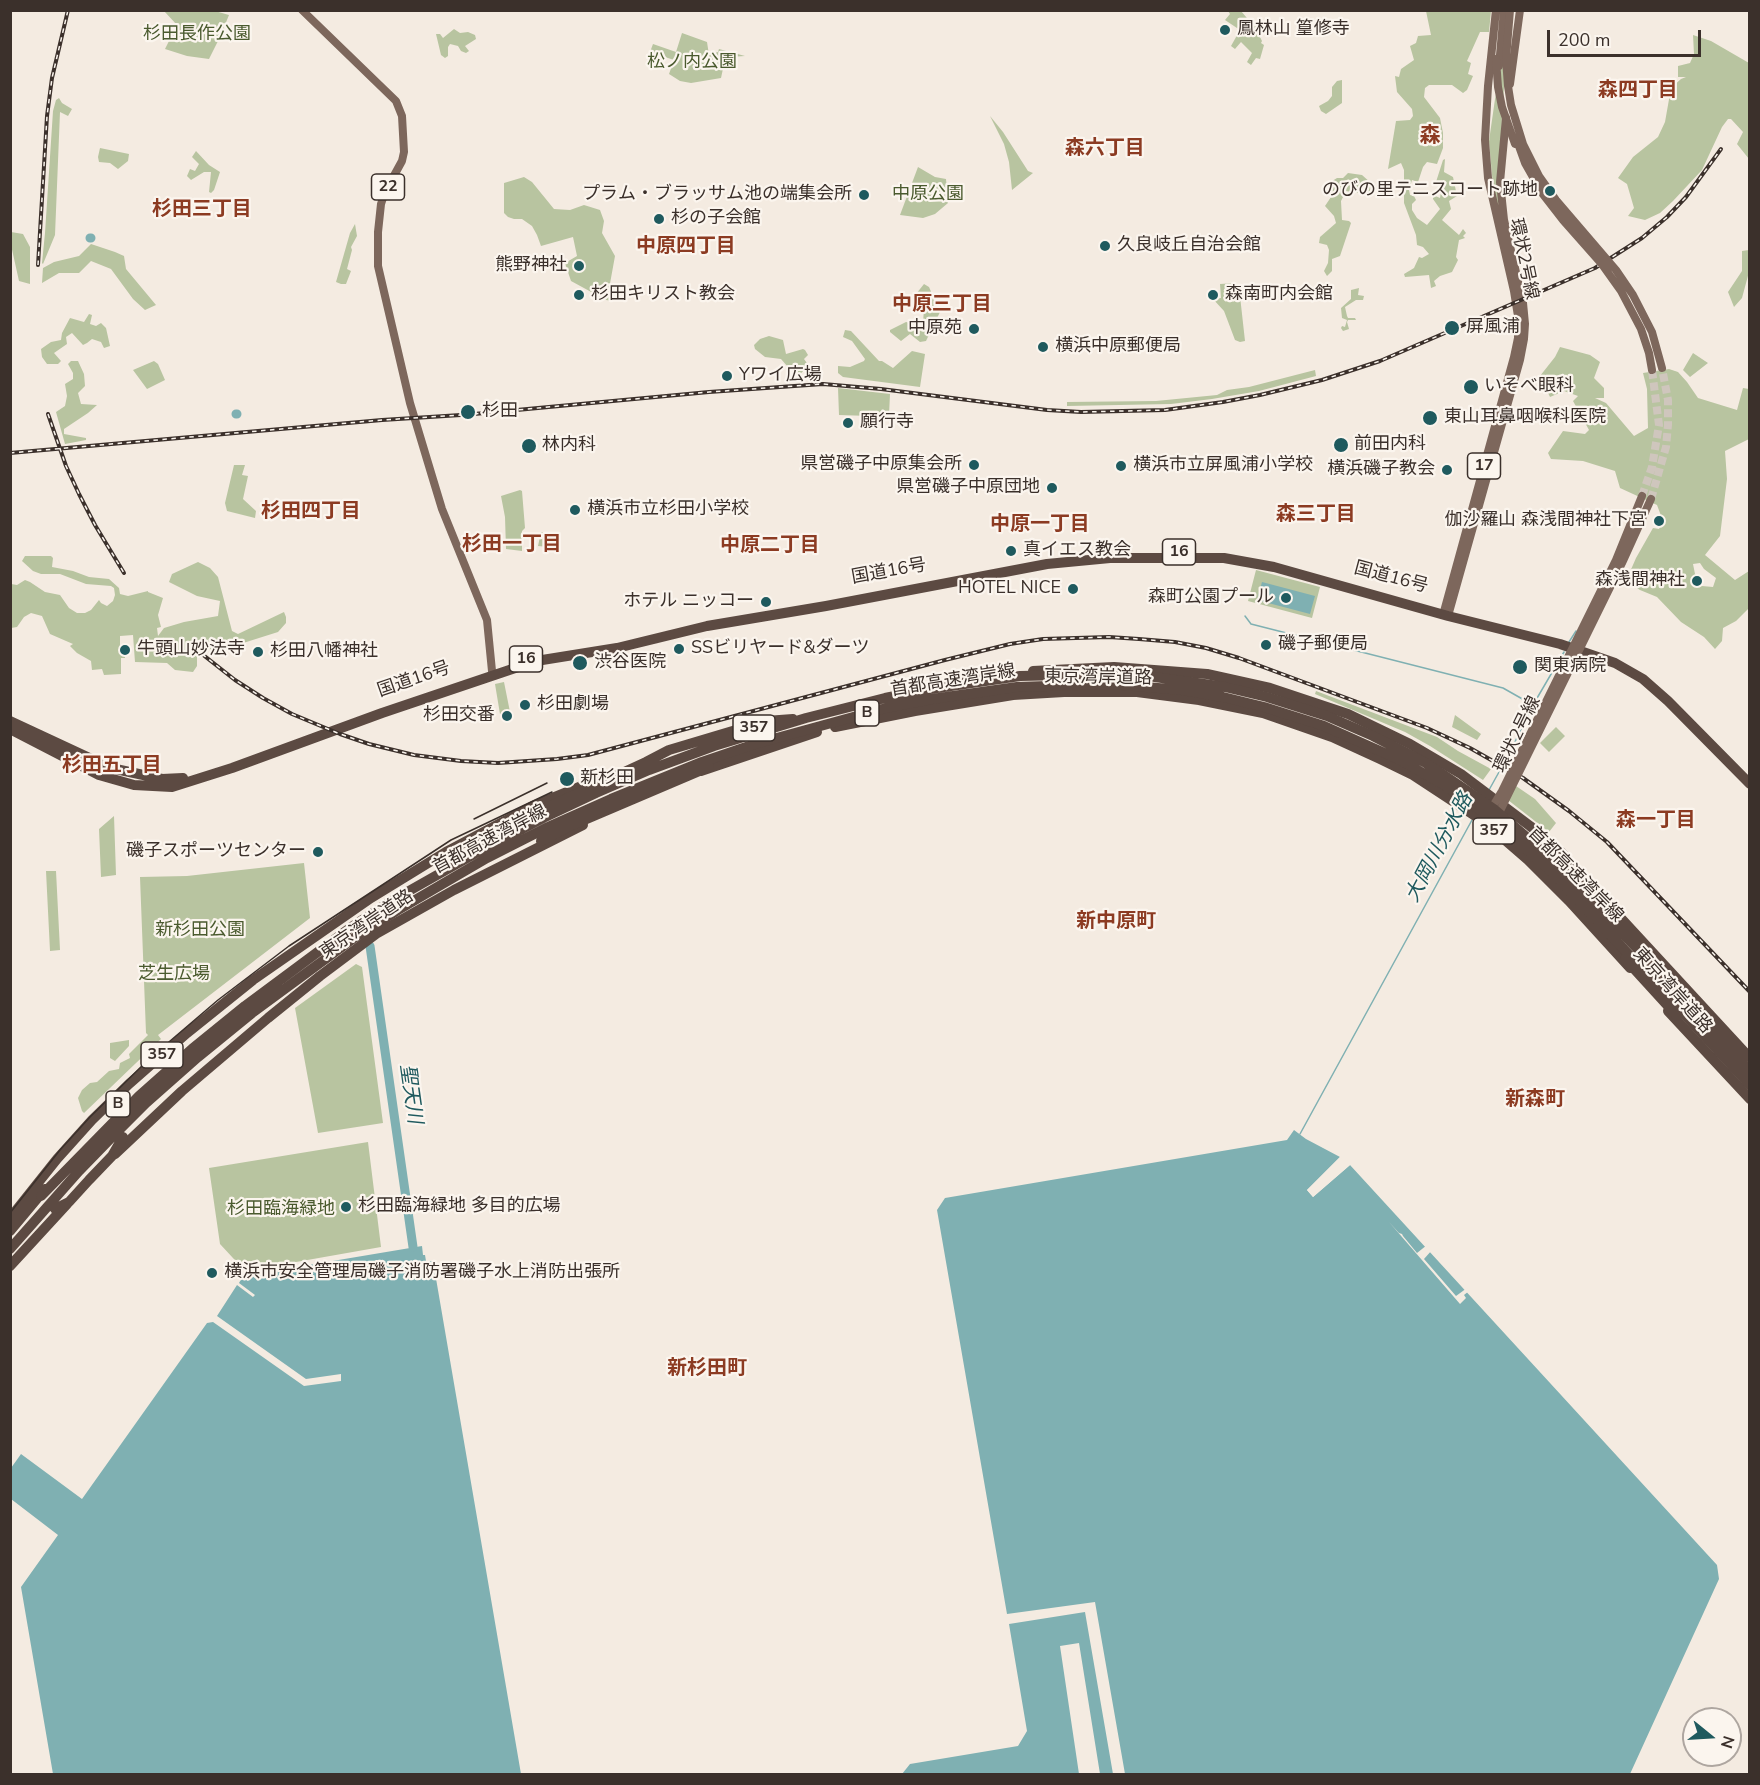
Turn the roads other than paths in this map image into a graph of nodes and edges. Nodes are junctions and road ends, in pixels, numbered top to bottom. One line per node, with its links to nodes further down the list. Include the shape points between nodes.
1 (302, 10): 9 (main road, 22, via 396,101 402,116 404,152 381,204 378,266 410,403 442,508 487,620)
2 (1502, 10): 5 (main road, 環状2号線 / 17, via 1486,111); 5 (main road, via 1499,67); 6 (main road, bridge, via 1504,87); 6 (main road, bridge, via 1496,59 1498,87 1508,128)
3 (1514, 10): 4 (main road, bridge); 4 (main road, bridge, via 1507,74); 8 (main road, 環状2号線 / 17, via 1500,182 1504,220 1524,303 1524,339)
4 (1513, 110): 6 (main road, bridge, via 1523,144 1543,183 1633,295 1652,332 1657,369 1622,291 1550,204)
5 (1486, 147): 8 (main road, 環状2号線 / 17, via 1488,178 1518,316 1518,338)
6 (1520, 152)
7 (1647, 497): 19 (main road, 環状2号線, bridge, via 1622,563)
8 (1446, 613): 9 (highway, 国道16号 / 16, via 1275,562 1224,554 1070,555 704,622 616,644 535,656); 14 (highway, 国道16号 / 16, via 1274,567 1224,558 1110,558 1047,564 704,626 617,648 536,661 172,787 134,785 99,776); 17 (highway, 国道16号 / 16, via 1584,647 1635,668 1671,697); 18 (highway, 国道16号 / 16, via 1582,651 1632,672 1668,701)
9 (492, 671): 13 (highway, 国道16号 / 16, via 174,780 111,768)
10 (1301, 698): 16 (highway, 東京湾岸道路 / 357); 21 (highway, 東京湾岸道路 / 357, via 1207,674 1114,667 989,675 935,684 845,703 618,771 525,810); 25 (highway, 東京湾岸道路 / 357, via 1348,714 1410,744 1461,774 1530,826 1557,848)
11 (1263, 712): 16 (highway, via 1337,735); 22 (highway, 東京湾岸道路 / 357, via 1137,692 1064,692 1013,695 847,724 687,776); 27 (highway, 東京湾岸道路 / 357, via 1332,737 1413,775 1483,821 1569,901)
12 (806, 718): 21 (highway, bridge, via 766,721 669,750 481,840); 29 (highway, 首都高速湾岸線 / B, bridge, via 885,698 983,681 1109,674 1225,687 1327,716 1425,763 1513,824 1590,897); 32 (highway, 首都高速湾岸線 / B, bridge, via 649,770 596,793 483,849 393,900 296,967 192,1049 139,1096)
13 (10, 721)
14 (10, 729)
15 (755, 744): 22 (highway, bridge, via 568,827); 30 (highway, 首都高速湾岸線 / B, bridge, via 932,699 1063,684 1182,690 1314,722 1376,748 1444,785 1490,817 1589,910); 35 (highway, 首都高速湾岸線 / B, bridge, via 671,774 548,827 440,884 354,938 252,1013 146,1103)
16 (1421, 768): 19 (highway, bridge, via 1444,787)
17 (1749, 776)
18 (1749, 784)
19 (1493, 816): 20 (highway, bridge)
20 (1510, 830): 23 (highway, bridge); 28 (highway, bridge, via 1593,887); 31 (highway, bridge)
21 (446, 852): 24 (highway, 東京湾岸道路 / 357)
22 (454, 890): 26 (highway, 東京湾岸道路 / 357, via 376,934)
23 (1623, 943): 25 (highway, 東京湾岸道路 / 357); 27 (highway)
24 (286, 957): 32 (highway, B, bridge, via 102,1120 63,1162); 33 (highway, 東京湾岸道路 / 357, via 218,1008 129,1084 68,1146)
25 (1686, 995): 28 (highway, 東京湾岸道路 / 357)
26 (268, 1018): 36 (highway, 357, bridge, via 241,1032 123,1137 112,1156 69,1202 55,1209); 37 (highway, 東京湾岸道路 / 357, via 128,1141)
27 (1675, 1019): 31 (highway, 東京湾岸道路 / 357)
28 (1749, 1060)
29 (1749, 1071)
30 (1749, 1085)
31 (1749, 1098)
32 (41, 1196): 34 (highway, 首都高速湾岸線 / B)
33 (10, 1218)
34 (10, 1231)
35 (10, 1249)
36 (10, 1260)
37 (10, 1266)

